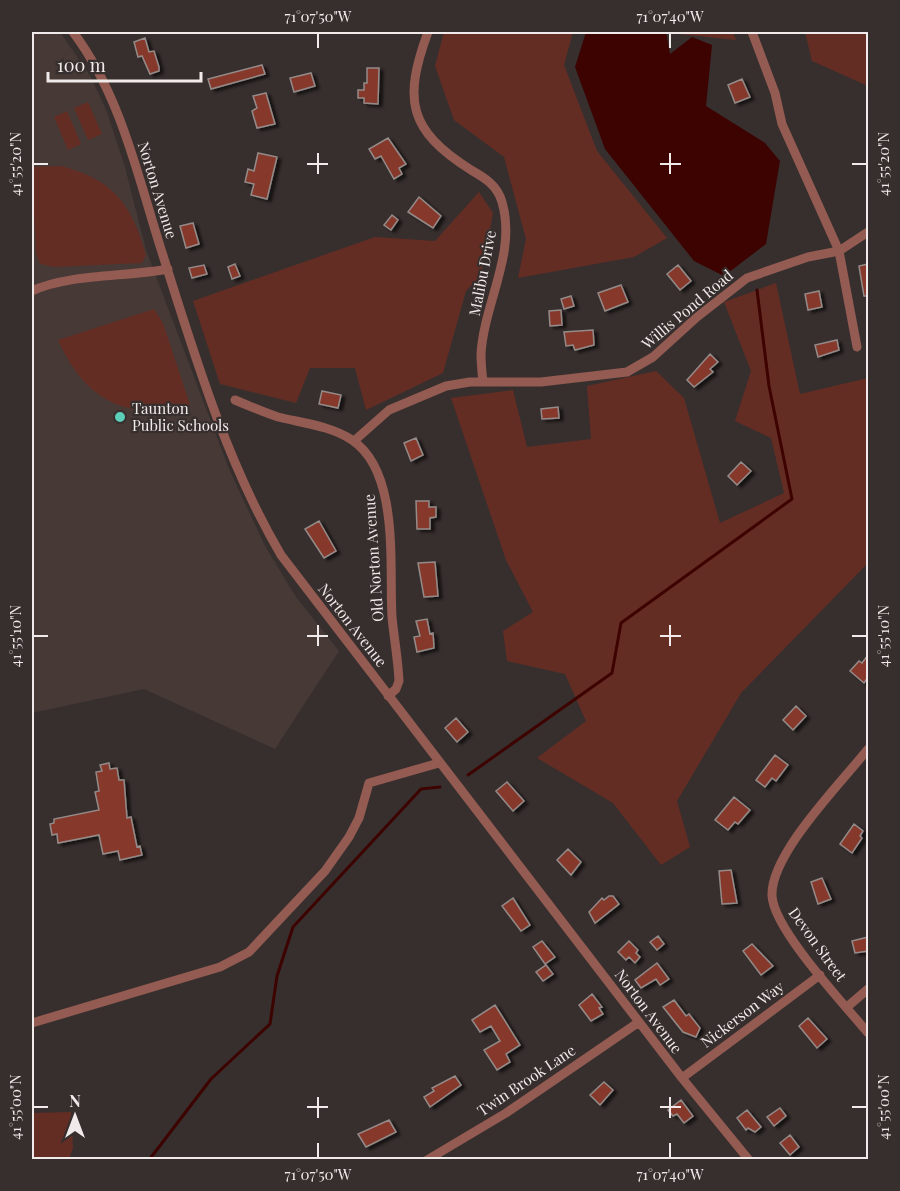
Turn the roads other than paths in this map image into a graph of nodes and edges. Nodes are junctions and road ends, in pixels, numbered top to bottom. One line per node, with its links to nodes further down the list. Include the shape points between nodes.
1 (73, 32): 5 (street, Norton Avenue)
2 (85, 32): 5 (street)
3 (428, 32): 11 (street, Malibu Drive, via 416,69 413,98 420,122 433,143 495,186 507,222 481,354)
4 (752, 32): 7 (street, via 782,124)
5 (82, 42): 8 (street, Norton Avenue, via 122,124)
6 (868, 232): 7 (street, Willis Pond Road)
7 (839, 251): 10 (street); 11 (street, Willis Pond Road, via 747,278 653,357 627,372 541,382)
8 (168, 269): 9 (street, via 60,281); 14 (street, Norton Avenue, via 212,402 265,528 303,587)
9 (32, 291)
10 (857, 347)
11 (483, 382): 13 (street, Willis Pond Road, via 446,386 412,399 389,410)
12 (235, 400): 13 (street, Old Norton Avenue)
13 (354, 441): 14 (street, Old Norton Avenue, via 374,465 387,507 399,681)
14 (388, 696): 16 (street, Norton Avenue)
15 (868, 749): 17 (street, Devon Street, via 789,845 772,887 779,920)
16 (439, 763): 20 (street, Norton Avenue); 21 (street, via 369,783 354,827 325,871 239,959)
17 (820, 975): 19 (street, Devon Street); 23 (street, Nickerson Way)
18 (868, 989): 19 (street)
19 (847, 1007): 22 (street, Devon Street)
20 (639, 1022): 23 (street, Norton Avenue); 24 (street, Twin Brook Lane, via 506,1113)
21 (32, 1023)
22 (868, 1033)
23 (682, 1078): 25 (street, Norton Avenue)
24 (427, 1160)
25 (749, 1160)

